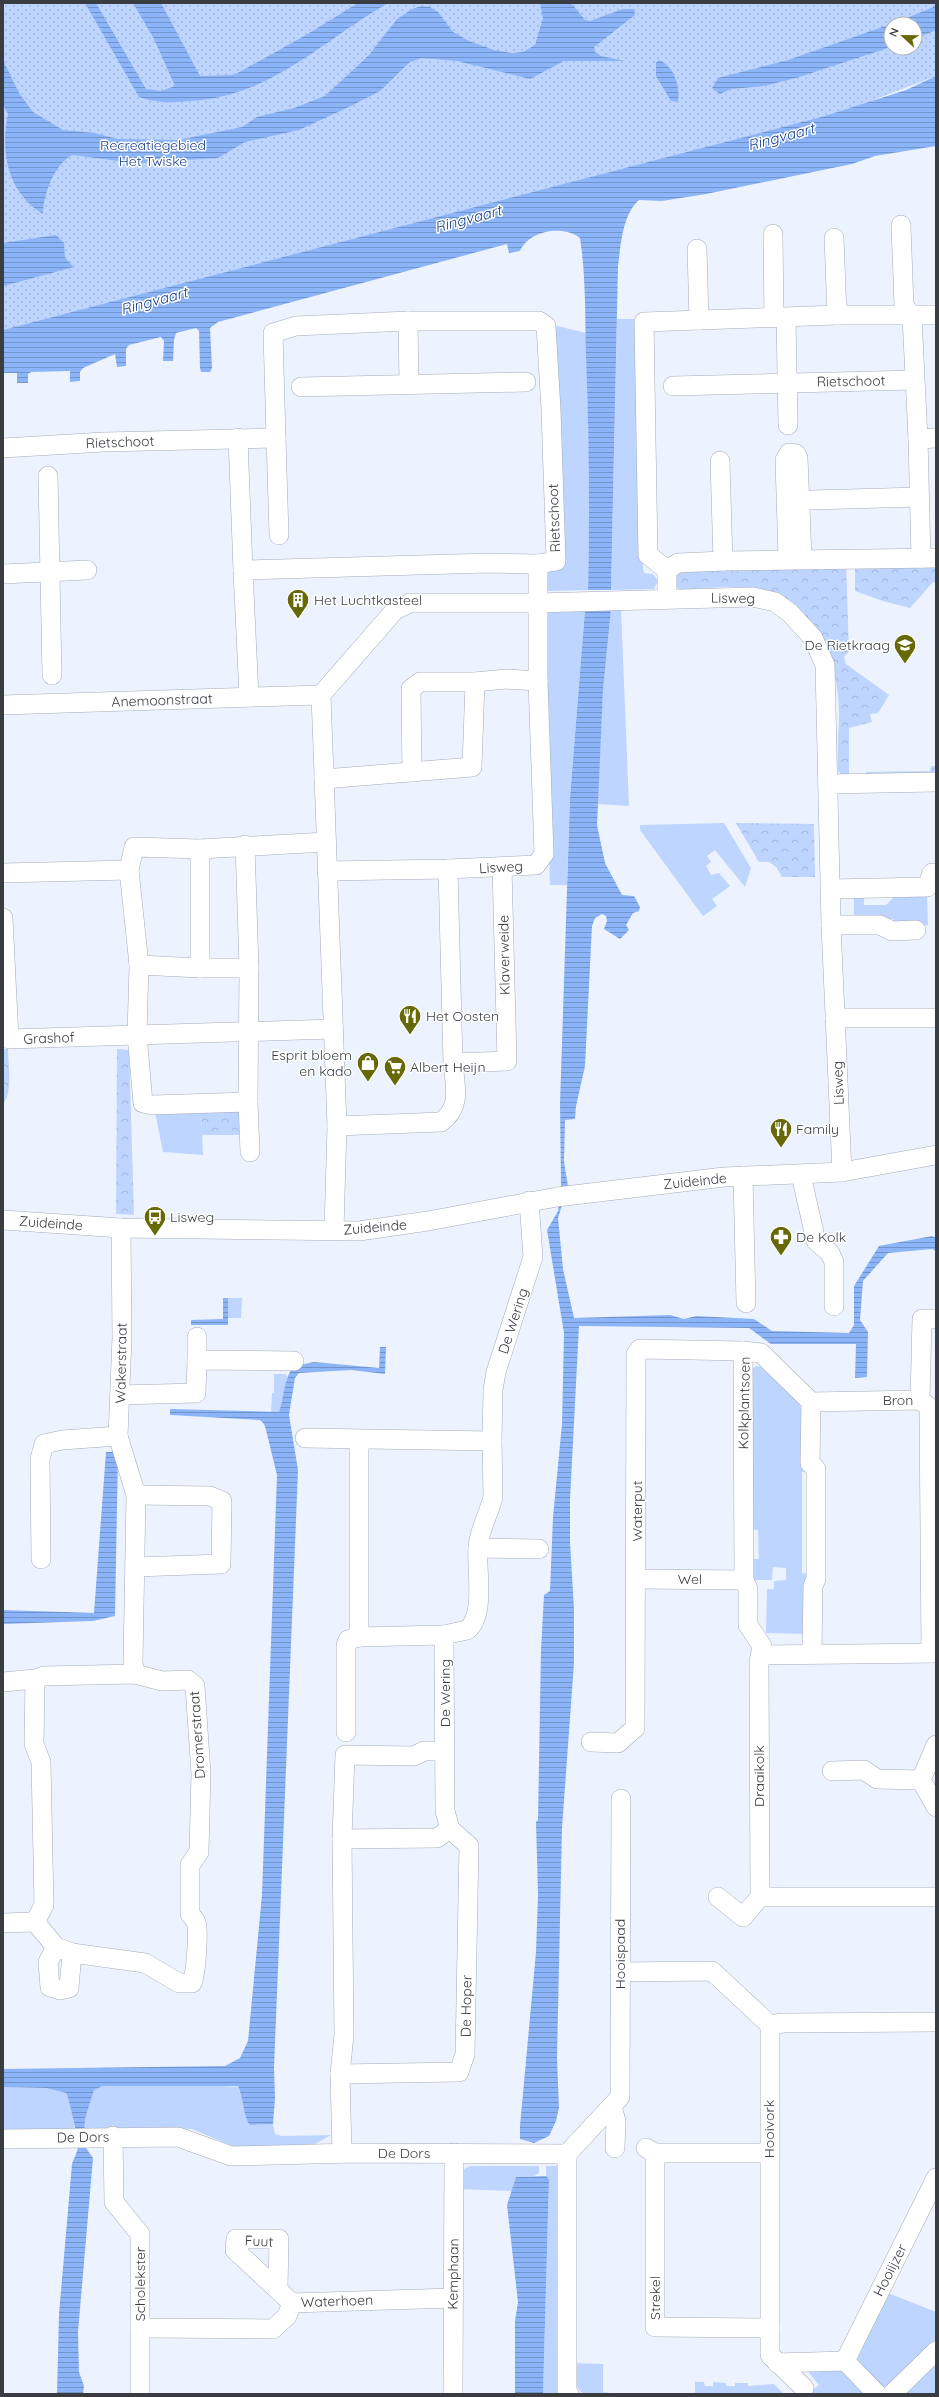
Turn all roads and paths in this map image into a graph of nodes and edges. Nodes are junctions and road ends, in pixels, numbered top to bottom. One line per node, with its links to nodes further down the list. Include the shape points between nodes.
1 (901, 225): 7 (street, via 904,306)
2 (773, 234): 8 (street)
3 (834, 238): 5 (street)
4 (697, 249): 9 (street)
5 (837, 315): 7 (street); 8 (street)
6 (936, 315): 7 (street)
7 (912, 316): 11 (street)
8 (780, 318): 9 (street); 13 (street)
9 (699, 320): 32 (street, via 644,322 648,555)
10 (408, 321): 14 (street); 19 (street, Rietschoot, via 296,326 273,332); 29 (street, Rietschoot, via 539,321 546,326 556,561)
11 (914, 380): 13 (street, Rietschoot); 20 (street)
12 (526, 382): 14 (street)
13 (787, 382): 15 (street, Rietschoot); 17 (street)
14 (409, 384): 16 (street)
15 (673, 386)
16 (301, 387)
17 (788, 425)
18 (238, 438): 19 (street, Rietschoot); 21 (street, Rietschoot); 31 (street)
19 (276, 438): 26 (street, Rietschoot)
20 (927, 438): 24 (street)
21 (3, 448)
22 (720, 461): 28 (street)
23 (48, 476): 33 (street)
24 (919, 498): 25 (street); 27 (street)
25 (812, 500)
26 (279, 535)
27 (928, 558): 28 (street)
28 (723, 561): 32 (street, via 678,563)
29 (538, 564): 31 (street, Rietschoot); 36 (street, Lisweg)
30 (86, 570): 33 (street)
31 (243, 570): 41 (street)
32 (666, 570): 35 (street)
33 (50, 572): 34 (street); 37 (street)
34 (3, 574)
35 (668, 599): 36 (street, Lisweg); 46 (street, Lisweg, via 753,596 775,602 790,613 813,638 825,665)
36 (537, 603): 38 (street, Lisweg); 40 (street, Lisweg, via 410,603 395,610)
37 (52, 675)
38 (538, 681): 39 (street, via 506,679); 50 (street, Lisweg, via 544,854 536,865)
39 (474, 682): 43 (street, via 472,767); 43 (street, via 420,682 410,689)
40 (321, 695): 41 (street, Anemoonstraat); 44 (street)
41 (249, 697): 42 (street, Anemoonstraat)
42 (3, 705)
43 (412, 772): 44 (street)
44 (324, 779): 47 (street)
45 (936, 782): 46 (street)
46 (828, 784): 56 (street, Lisweg)
47 (326, 842): 48 (street); 53 (street)
48 (245, 845): 49 (street); 62 (street)
49 (200, 849): 52 (street, via 134,847); 61 (street)
50 (502, 867): 51 (street, Lisweg); 68 (street, Klaverweide, via 507,1061)
51 (448, 869): 53 (street, Lisweg); 68 (street)
52 (129, 870): 54 (street); 60 (street)
53 (327, 871): 65 (street)
54 (3, 873)
55 (932, 873): 56 (street, via 927,887)
56 (831, 889): 58 (street, Lisweg)
57 (3, 918): 67 (street, Grashof, via 10,1039)
58 (831, 925): 59 (street, via 880,925 892,931); 63 (street, Lisweg)
59 (916, 930)
60 (139, 965): 61 (street); 67 (street)
61 (200, 968): 62 (street)
62 (249, 968): 66 (street)
63 (835, 1018): 64 (street); 73 (street, Lisweg)
64 (936, 1018)
65 (332, 1029): 66 (street, Grashof); 70 (street)
66 (249, 1032): 67 (street, Grashof); 69 (street)
67 (137, 1035): 69 (street, via 143,1103 152,1105)
68 (454, 1063): 70 (street, via 456,1100 451,1115 442,1122)
69 (248, 1102): 71 (street)
70 (337, 1126): 79 (street)
71 (250, 1152)
72 (936, 1155): 73 (street, Zuideinde)
73 (842, 1172): 74 (street, Zuideinde)
74 (801, 1175): 75 (street, Zuideinde); 81 (street, via 816,1241 830,1253 834,1262)
75 (743, 1176): 76 (street, Zuideinde); 80 (street, Zuideinde)
76 (529, 1201): 79 (street, Zuideinde, via 378,1229); 93 (street, De Wering, via 533,1257 496,1372)
77 (3, 1220): 78 (street, Zuideinde)
78 (121, 1228): 79 (street, Zuideinde); 87 (street, Wakerstraat)
79 (334, 1230)
80 (746, 1303)
81 (834, 1306)
82 (936, 1318): 88 (street, via 922,1319)
83 (197, 1337): 85 (street)
84 (743, 1351): 89 (street, Kolkplantsoen, via 761,1354); 99 (street, Waterput, via 640,1349 636,1354); 100 (street, Kolkplantsoen)
85 (197, 1360): 86 (street); 87 (street, via 196,1393)
86 (294, 1361)
87 (120, 1395): 90 (street, Wakerstraat)
88 (920, 1400): 89 (street, Bron); 101 (street, Bron, via 929,1407)
89 (811, 1402): 104 (street, via 810,1463 816,1469 816,1579 813,1586)
90 (118, 1436): 94 (street, Wakerstraat); 97 (street, via 62,1440 44,1444 40,1459)
91 (305, 1438): 92 (street)
92 (359, 1440): 93 (street); 103 (street)
93 (492, 1441): 95 (street, De Wering, via 493,1497 490,1513 480,1534)
94 (136, 1495): 98 (street, Wakerstraat); 98 (street, via 210,1496 222,1501 220,1564)
95 (478, 1548): 96 (street); 102 (street, De Wering, via 479,1591 475,1620 467,1630)
96 (539, 1549)
97 (41, 1559)
98 (136, 1567): 107 (street, Wakerstraat, via 133,1662)
99 (637, 1579): 100 (street, Wel); 111 (street, Waterput, via 635,1728 618,1743)
100 (744, 1580): 106 (street, Draaikolk, via 748,1589 748,1625 762,1646)
101 (933, 1580): 105 (street, Bron)
102 (444, 1635): 103 (street, De Wering); 113 (street, De Wering)
103 (359, 1637): 110 (street, via 348,1640 346,1645)
104 (812, 1653): 105 (street); 106 (street)
105 (934, 1653)
106 (762, 1655): 121 (street, Draaikolk, via 759,1662)
107 (135, 1674): 108 (street, Dromerstraat, via 44,1676); 125 (street, Dromerstraat, via 162,1681 188,1680 195,1686 201,1774 199,1852 190,1865 190,1914 196,1922 196,1974 192,1983 178,1983 144,1962)
108 (35, 1679): 109 (street, Dromerstraat); 123 (street, via 34,1744 41,1762 44,1905)
109 (3, 1682)
110 (346, 1732)
111 (591, 1742)
112 (936, 1745): 115 (street)
113 (444, 1751): 118 (street, via 445,1811); 119 (street, via 424,1751 414,1756 345,1755)
114 (832, 1771): 115 (street, via 864,1770 877,1780)
115 (921, 1780): 117 (street)
116 (621, 1799): 126 (street, Hooispaad)
117 (936, 1807)
118 (450, 1829): 119 (street, via 437,1838); 130 (street, De Hoper, via 469,1846 465,2054 459,2072)
119 (342, 1839): 130 (street, via 344,2035)
120 (718, 1897): 121 (street, via 743,1916)
121 (760, 1897): 122 (street)
122 (936, 1897)
123 (35, 1922): 124 (street); 125 (street)
124 (3, 1923)
125 (64, 1950): 127 (street, via 48,1962 50,1987)
126 (620, 1972): 129 (street, via 712,1971); 131 (street, Hooispaad, via 620,2097)
127 (60, 1990)
128 (936, 2022): 129 (street)
129 (770, 2025): 137 (street, Hooivork)
130 (340, 2074): 135 (street)
131 (612, 2107): 134 (street, via 616,2120); 138 (street, Hooispaad)
132 (113, 2136): 133 (street, De Dors); 135 (street, De Dors, via 178,2137 231,2156); 143 (street, Scholekster, via 114,2202 140,2234)
133 (3, 2139)
134 (615, 2148)
135 (342, 2153): 136 (street, De Dors)
136 (454, 2153): 138 (street, De Dors); 141 (street, Kemphaan)
137 (769, 2153): 144 (street, Hooivork); 144 (street, Strekel, via 650,2151 655,2327)
138 (566, 2154): 151 (street, via 567,2391)
139 (936, 2178): 146 (street, Hooiijzer)
140 (278, 2289): 142 (street)
141 (453, 2298): 142 (street, Waterhoen); 150 (street, Kemphaan)
142 (292, 2302): 143 (street, Waterhoen, via 287,2316 272,2329)
143 (140, 2328): 149 (street, Scholekster)
144 (770, 2328): 147 (street, Hooivork, via 770,2355)
145 (936, 2351): 153 (street)
146 (845, 2361): 147 (street); 152 (street)
147 (778, 2363): 148 (street, Hooivork)
148 (804, 2388)
149 (140, 2394)
150 (453, 2394)
151 (570, 2394)
152 (877, 2394)
153 (892, 2394)

